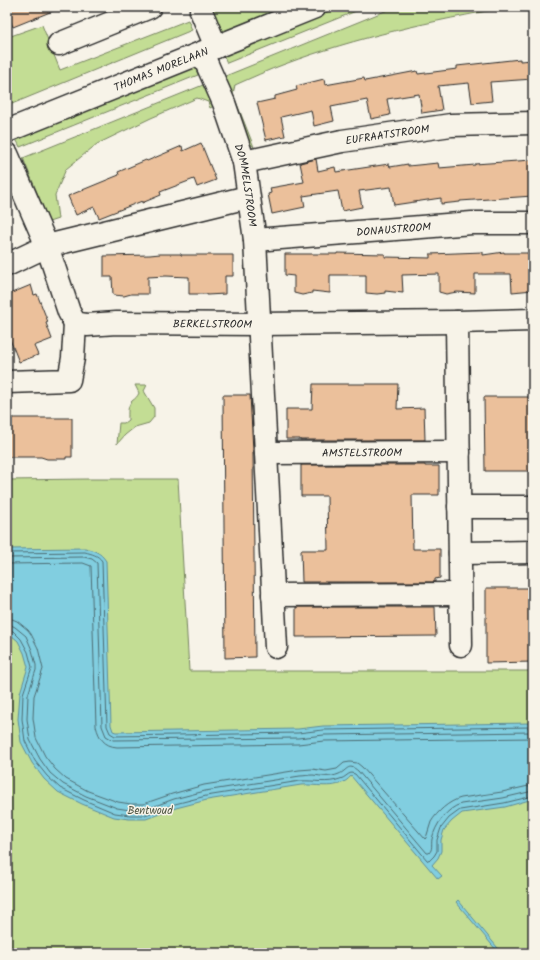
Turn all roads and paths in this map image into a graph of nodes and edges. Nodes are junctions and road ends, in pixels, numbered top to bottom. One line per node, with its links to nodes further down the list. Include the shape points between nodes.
1 (150, 7): 4 (street)
2 (202, 7): 5 (street, DOMMELSTROOM)
3 (315, 7): 5 (street, THOMAS MORELAAN)
4 (59, 44)
5 (209, 50): 7 (street, THOMAS MORELAAN); 9 (street, DOMMELSTROOM)
6 (533, 123): 9 (street, EUFRAATSTROOM, via 451,125 342,140)
7 (7, 132)
8 (7, 154): 13 (street)
9 (244, 162): 10 (street, DOMMELSTROOM)
10 (248, 197): 12 (street, DOMMELSTROOM); 13 (street)
11 (533, 223): 12 (street, DONAUSTROOM, via 472,223)
12 (254, 240): 18 (street, DOMMELSTROOM)
13 (47, 246): 14 (street); 17 (street)
14 (7, 265)
15 (533, 320): 16 (street, BERKELSTROOM)
16 (457, 322): 18 (street, BERKELSTROOM); 20 (street)
17 (75, 323): 18 (street, BERKELSTROOM); 19 (street, via 69,380)
18 (260, 324): 21 (street)
19 (7, 382)
20 (459, 452): 21 (street, AMSTELSTROOM); 22 (street)
21 (266, 453): 27 (street)
22 (459, 507): 23 (street); 25 (street)
23 (533, 507)
24 (533, 552): 25 (street)
25 (460, 553): 26 (street)
26 (460, 594): 27 (street); 28 (street)
27 (273, 595): 29 (street)
28 (461, 645)
29 (276, 647)

